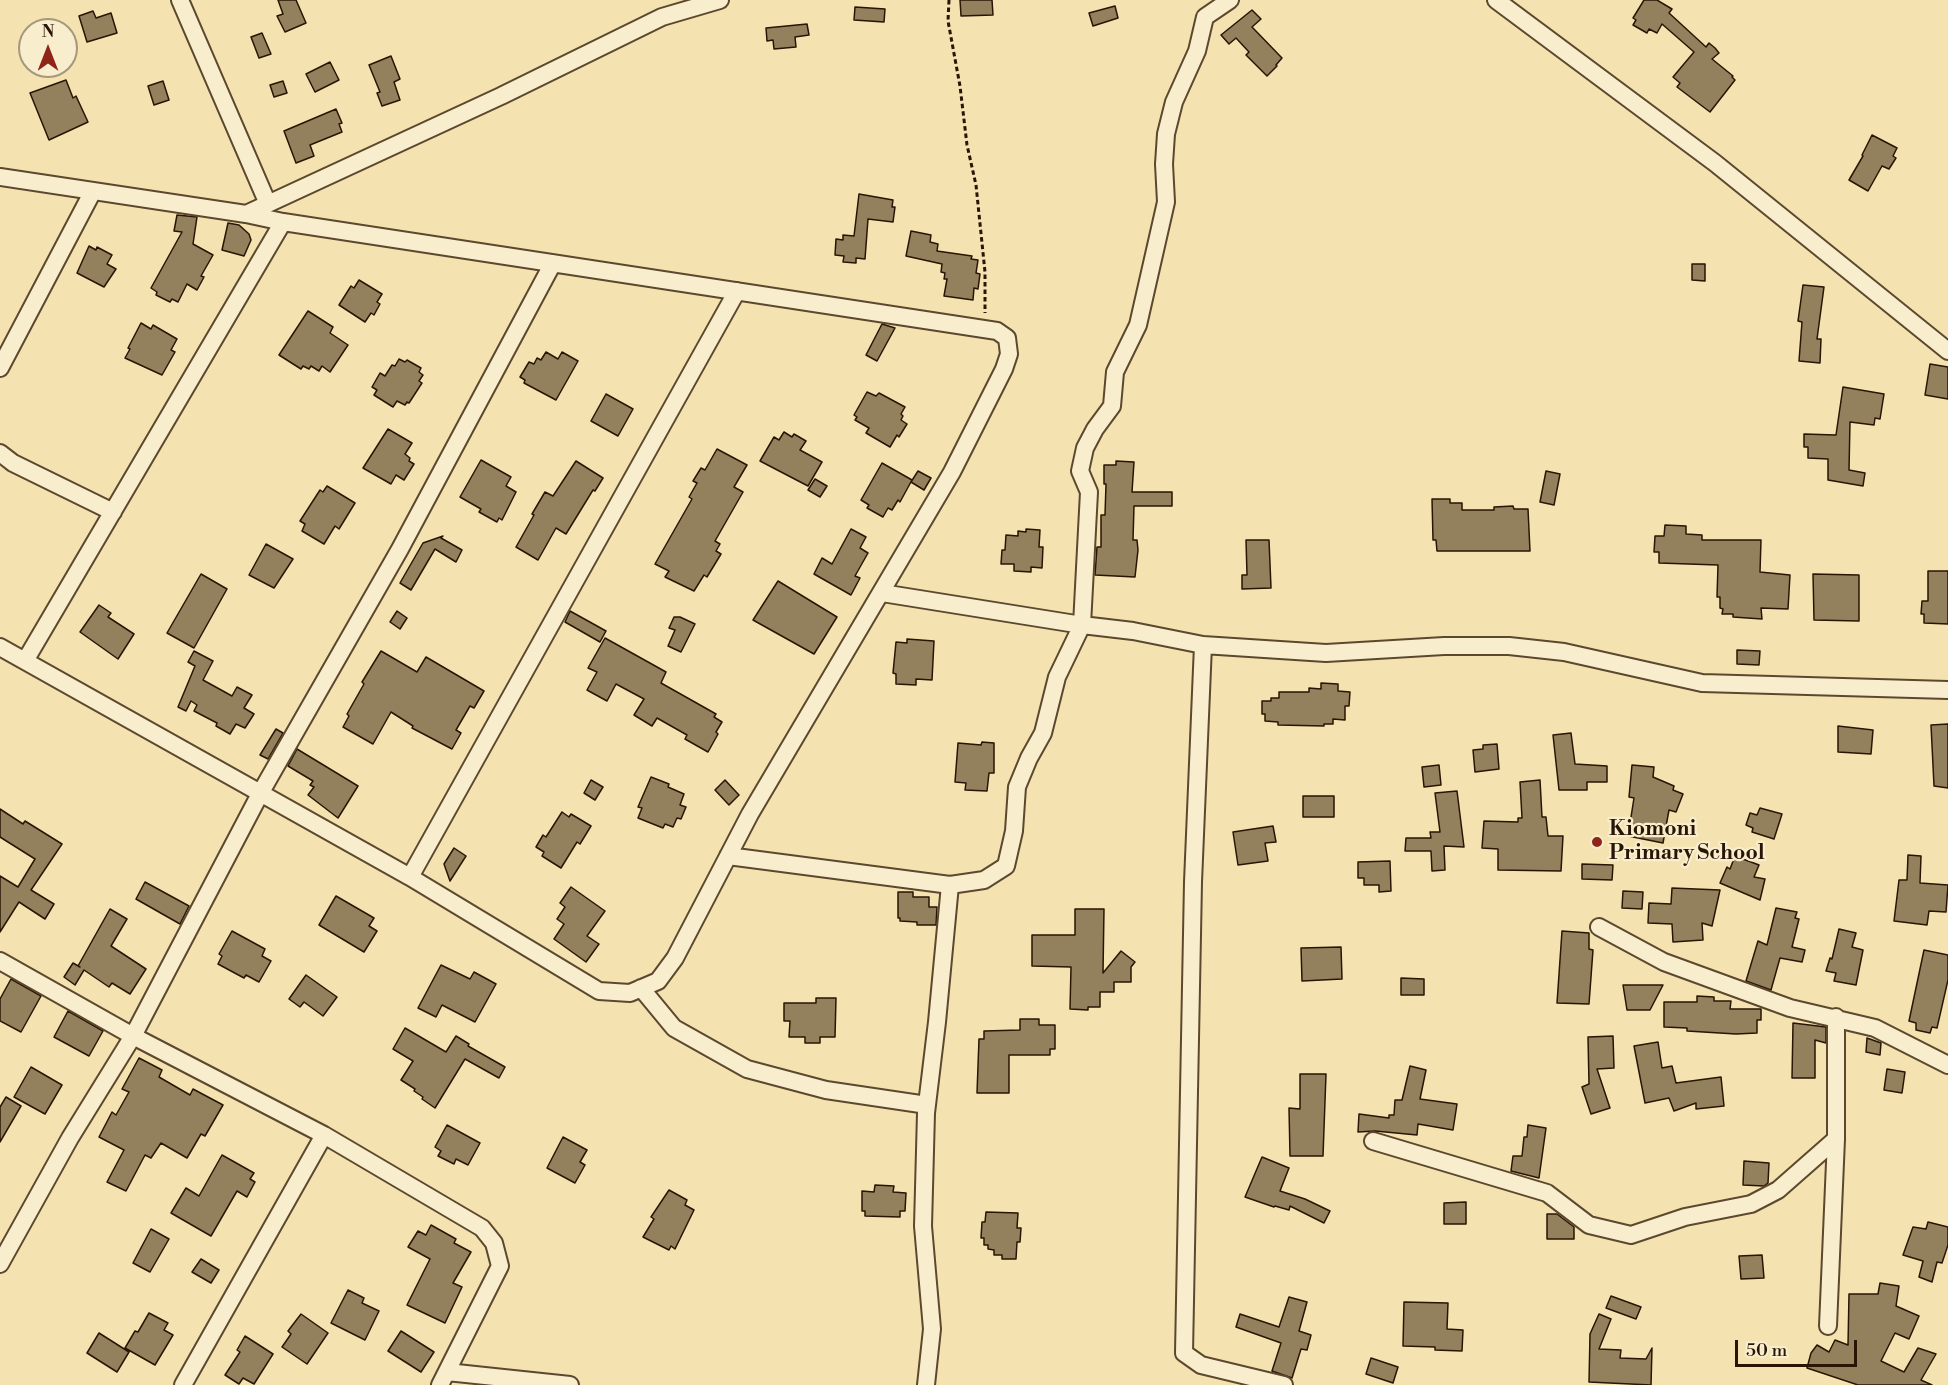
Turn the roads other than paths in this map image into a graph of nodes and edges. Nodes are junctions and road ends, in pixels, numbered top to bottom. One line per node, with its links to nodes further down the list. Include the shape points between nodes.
1 (180, 0): 7 (street)
2 (720, 0): 7 (street, via 662,17)
3 (1230, 0): 17 (street, via 1205,17 1197,51 1173,102 1166,134 1166,202 1138,325 1115,372 1112,406 1085,448 1080,471 1089,492)
4 (1496, 0): 12 (street, via 1715,163)
5 (0, 177): 6 (street)
6 (93, 191): 8 (street); 13 (street)
7 (268, 204): 8 (street)
8 (246, 214): 9 (street)
9 (283, 222): 10 (street); 15 (street)
10 (553, 263): 11 (street); 22 (street, via 400,549)
11 (736, 291): 16 (street, via 997,331 1007,338 1009,354 1004,369 952,472); 24 (street)
12 (1948, 351)
13 (0, 368)
14 (0, 453): 15 (street)
15 (113, 512): 20 (street)
16 (882, 593): 17 (street); 23 (street)
17 (1082, 625): 18 (street); 25 (street, via 1057,677 1043,733 1017,788 1014,831 1006,866 984,880)
18 (1203, 645): 21 (street, via 1326,653 1509,646 1564,652 1702,683); 42 (street, via 1193,882 1184,1353 1201,1365)
19 (0, 646): 20 (street)
20 (25, 661): 22 (street)
21 (1948, 690)
22 (261, 792): 24 (street); 30 (street)
23 (728, 856): 25 (street); 28 (street, via 675,958 658,981)
24 (410, 877): 28 (street, via 599,991 630,993)
25 (950, 885): 32 (street)
26 (1599, 927): 29 (street, via 1674,966 1790,1008)
27 (0, 961): 30 (street)
28 (641, 988): 32 (street, via 674,1028 747,1069 826,1090)
29 (1836, 1017): 31 (street, via 1875,1028); 34 (street)
30 (133, 1036): 33 (street); 36 (street, via 70,1138)
31 (1948, 1065)
32 (927, 1105): 41 (street, via 923,1226 932,1329)
33 (324, 1135): 38 (street, via 482,1228 494,1243 500,1266); 39 (street)
34 (1836, 1139): 35 (street, via 1778,1190 1751,1204 1685,1217 1631,1235 1589,1225 1547,1192); 37 (street)
35 (1373, 1141)
36 (0, 1264)
37 (1828, 1326)
38 (444, 1379): 40 (street)
39 (183, 1385)
40 (570, 1385)
41 (926, 1385)
42 (1284, 1385)

